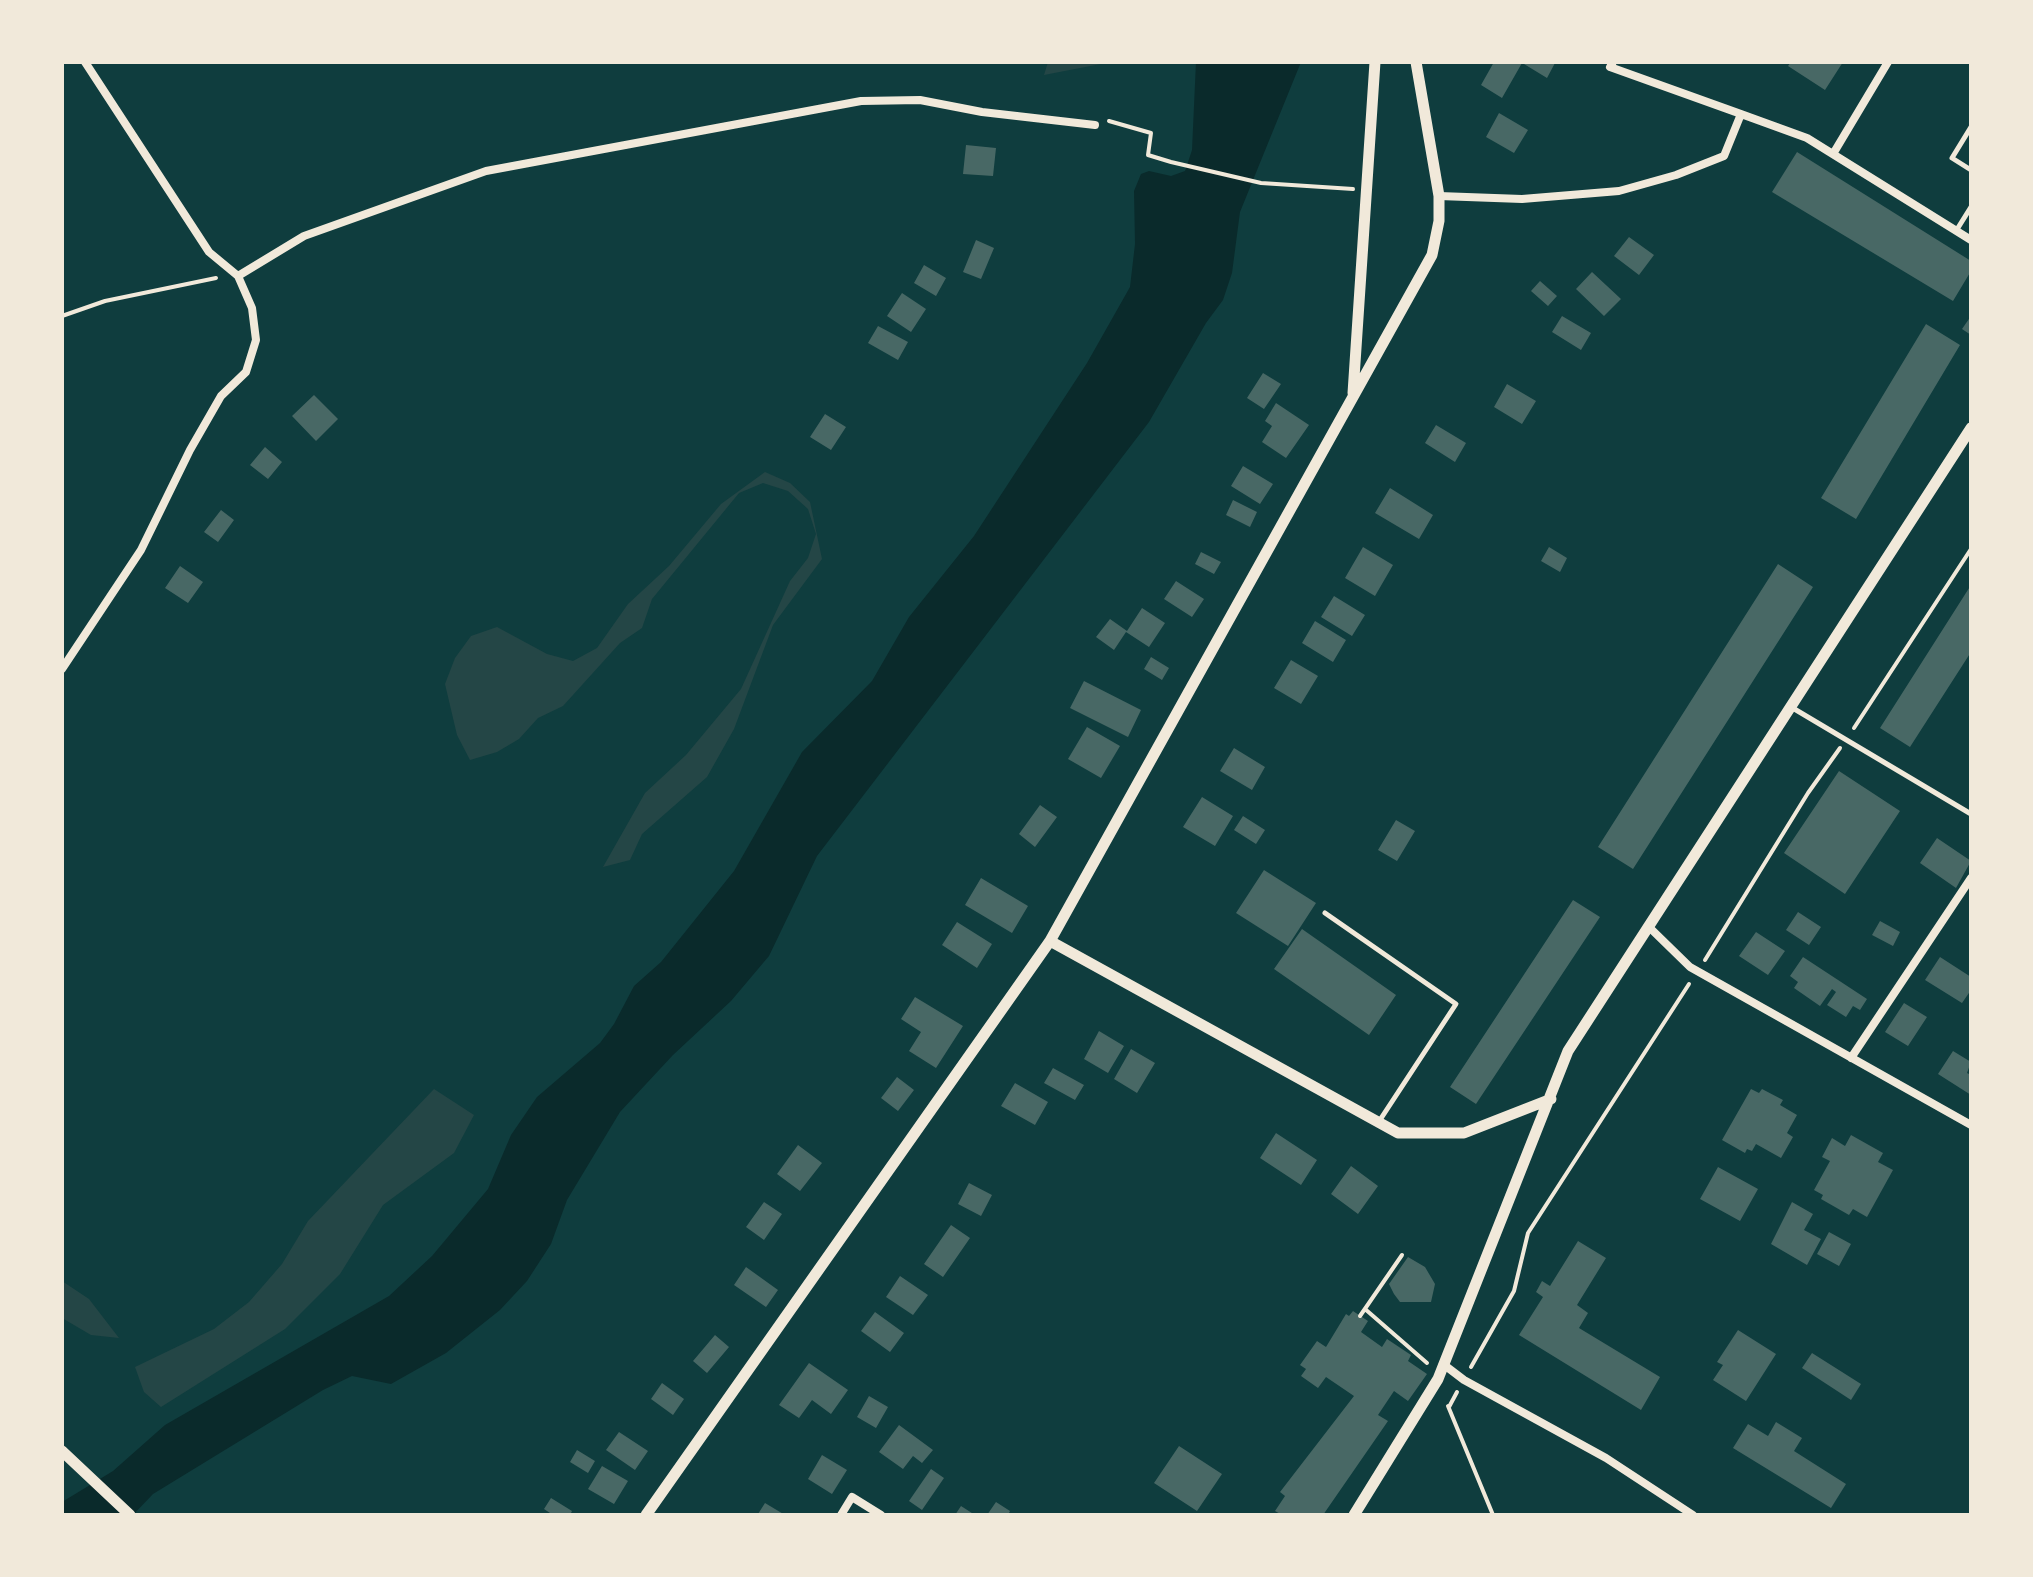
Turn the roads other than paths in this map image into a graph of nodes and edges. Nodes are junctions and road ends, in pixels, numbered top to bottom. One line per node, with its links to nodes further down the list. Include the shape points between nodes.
1 (85, 62): 15 (street, via 209,252)
2 (1375, 62): 16 (street)
3 (1416, 62): 11 (street)
4 (1888, 62): 9 (street)
5 (1611, 64): 6 (street)
6 (1741, 114): 9 (street, via 1807,138); 11 (street, via 1724,156 1619,191 1522,199)
7 (1095, 125): 15 (street, via 920,100 861,101 486,171 304,236)
8 (1971, 127): 10 (lane, via 1952,158)
9 (1833, 154): 13 (street)
10 (1971, 170)
11 (1439, 196): 16 (street, via 1432,255)
12 (1971, 207): 13 (lane)
13 (1956, 231): 14 (street)
14 (1971, 240)
15 (238, 276): 18 (street, via 252,308 256,340 246,372 221,396 141,550)
16 (1353, 397): 24 (street)
17 (1971, 428): 19 (street)
18 (62, 669)
19 (1791, 707): 20 (lane); 23 (street)
20 (1971, 814)
21 (1971, 878): 25 (street)
22 (1325, 913): 27 (lane, via 1456,1004)
23 (1649, 927): 25 (street, via 1690,967); 26 (street, via 1568,1051)
24 (1050, 941): 27 (street); 32 (street)
25 (1851, 1058): 28 (street)
26 (1551, 1099): 27 (street, via 1464,1133 1398,1133); 29 (street)
27 (1377, 1124)
28 (1971, 1125)
29 (1443, 1364): 35 (street); 36 (street)
30 (62, 1451): 31 (street)
31 (130, 1515)
32 (646, 1515)
33 (841, 1515): 34 (street, via 852,1497)
34 (881, 1515)
35 (1354, 1515)
36 (1693, 1515)

